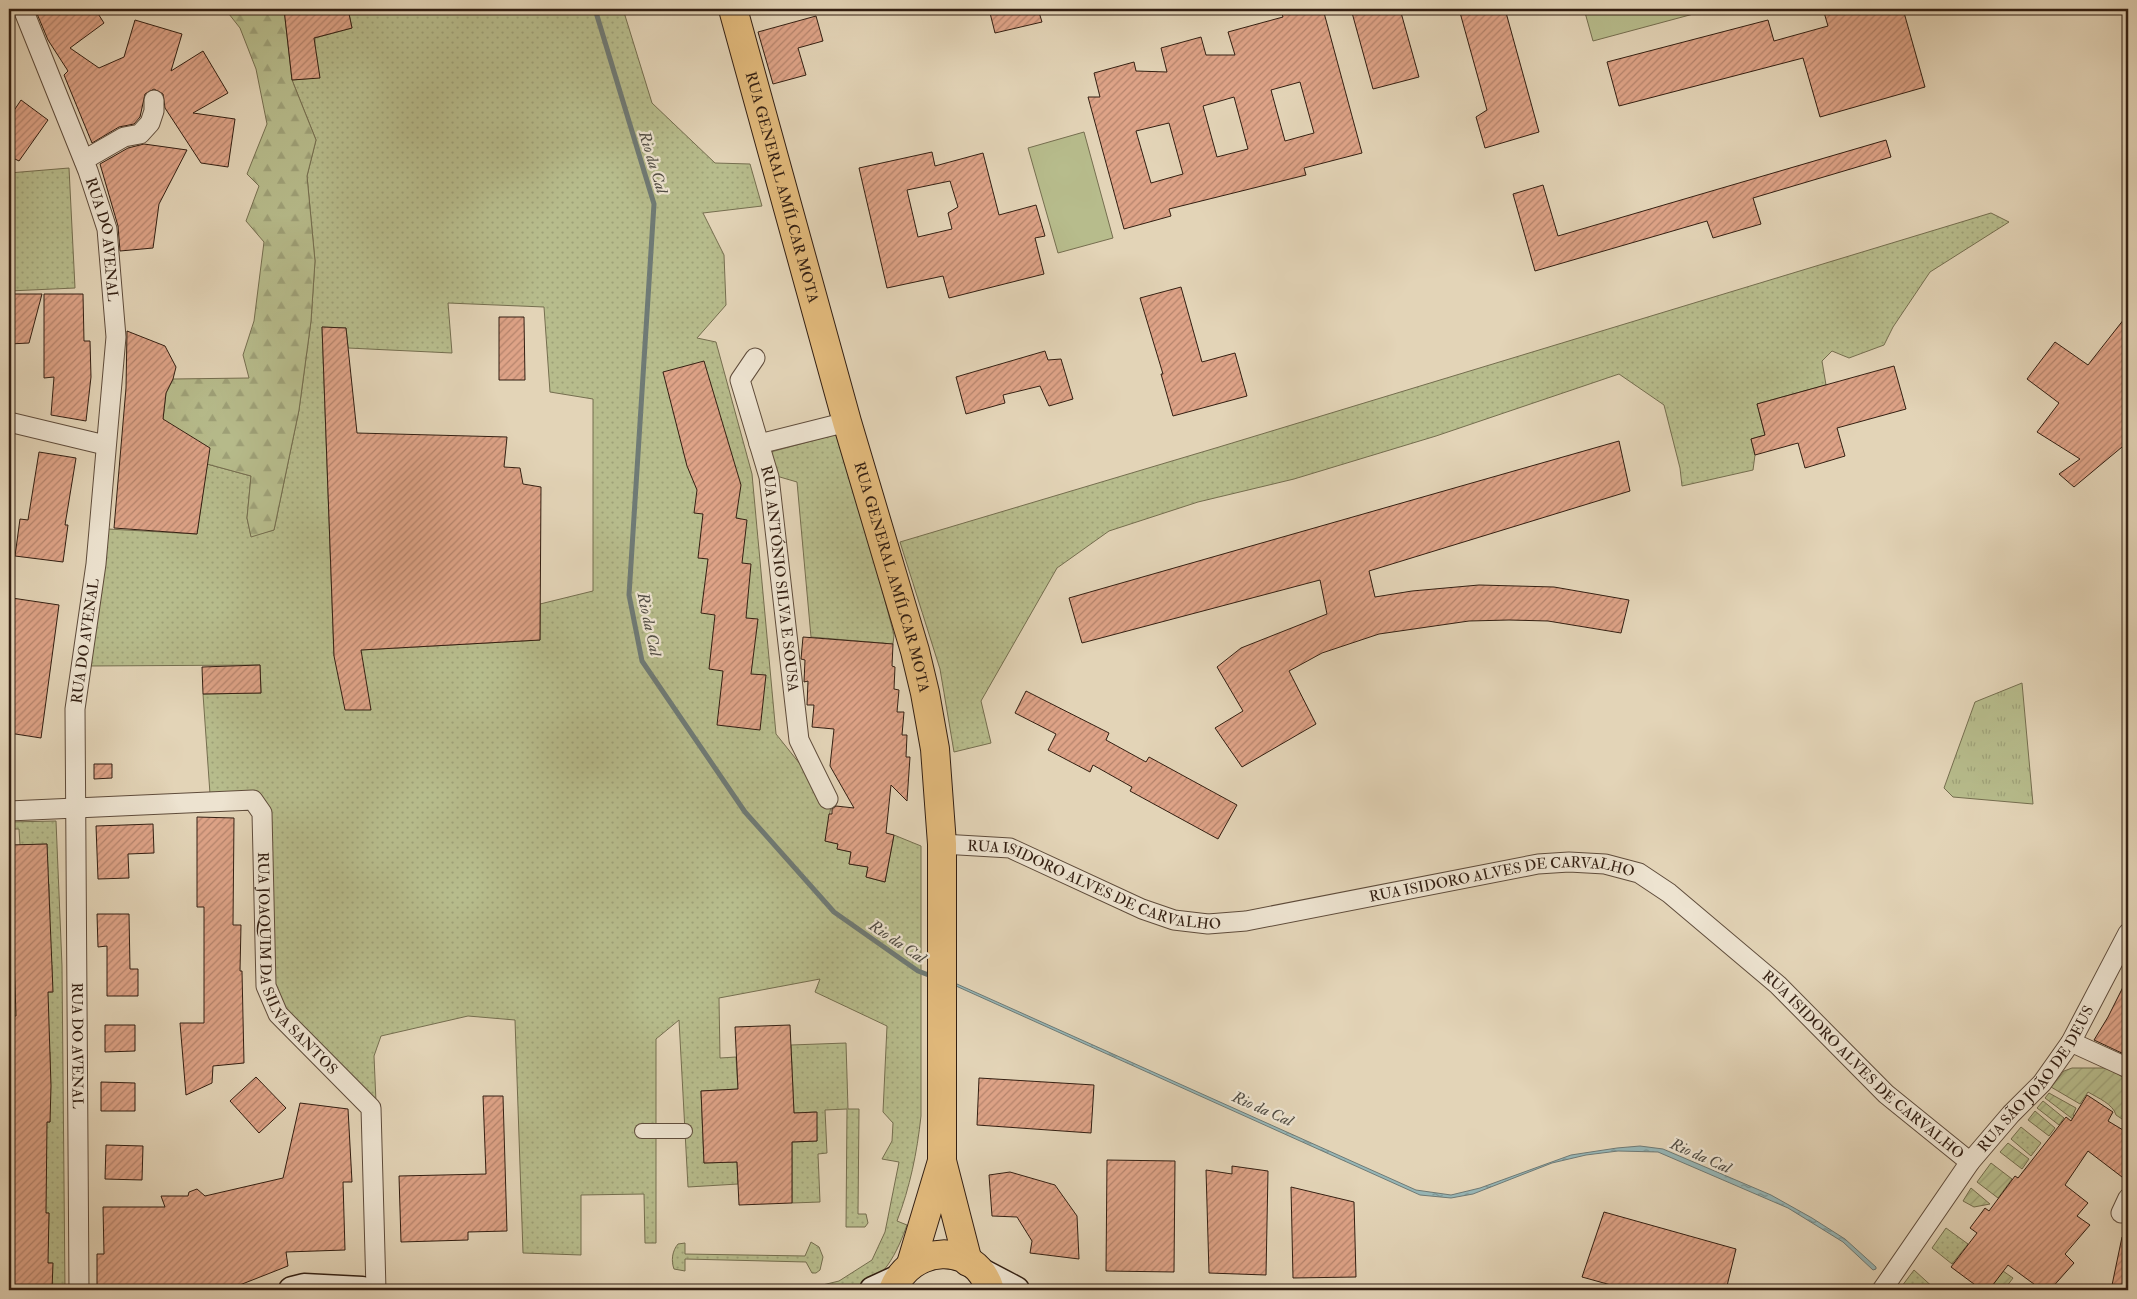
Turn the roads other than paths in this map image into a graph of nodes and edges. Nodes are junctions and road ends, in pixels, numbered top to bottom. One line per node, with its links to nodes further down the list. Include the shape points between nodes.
1 (23, 9): 4 (street, RUA DO AVENAL)
2 (733, 9): 7 (main road, RUA GENERAL AMÍLCAR MOTA)
3 (154, 100): 4 (street, via 150,123 140,134 124,137)
4 (84, 160): 9 (street, RUA DO AVENAL, via 107,229 116,336)
5 (755, 358): 8 (street, RUA ANTÓNIO SILVA E SOUSA, via 740,380)
6 (9, 422): 9 (street)
7 (847, 422): 8 (street); 13 (main road, RUA GENERAL AMÍLCAR MOTA, via 925,693 935,750)
8 (759, 444): 10 (street, RUA ANTÓNIO SILVA E SOUSA, via 768,477 799,740)
9 (105, 445): 11 (street, RUA DO AVENAL, via 96,564 75,709)
10 (828, 799)
11 (76, 809): 12 (street); 23 (street, RUA DO AVENAL); 26 (street, RUA JOAQUIM DA SILVA SANTOS, via 253,800 262,813 266,986 278,1014 371,1108)
12 (9, 810)
13 (942, 844): 19 (main road, RUA GENERAL AMÍLCAR MOTA); 20 (street, RUA ISIDORO ALVES DE CARVALHO, via 1010,848 1142,909 1174,920 1208,924 1246,921 1538,864 1605,864 1639,873 1669,893 1778,985 1886,1094)
14 (2128, 933): 15 (street, RUA SÃO JOÃO DE DEUS)
15 (2070, 1042): 16 (street); 20 (street, RUA SÃO JOÃO DE DEUS, via 2042,1083)
16 (2128, 1068)
17 (642, 1131): 18 (street)
18 (685, 1131)
19 (942, 1161): 21 (main road); 22 (main road)
20 (1970, 1162): 28 (street, RUA SÃO JOÃO DE DEUS)
21 (979, 1274): 22 (main road, via 955,1256 941,1254 927,1256); 27 (main road)
22 (894, 1281)
23 (79, 1290)
24 (292, 1290): 25 (main road, via 304,1287)
25 (362, 1290)
26 (376, 1290)
27 (1016, 1290)
28 (1882, 1290)

